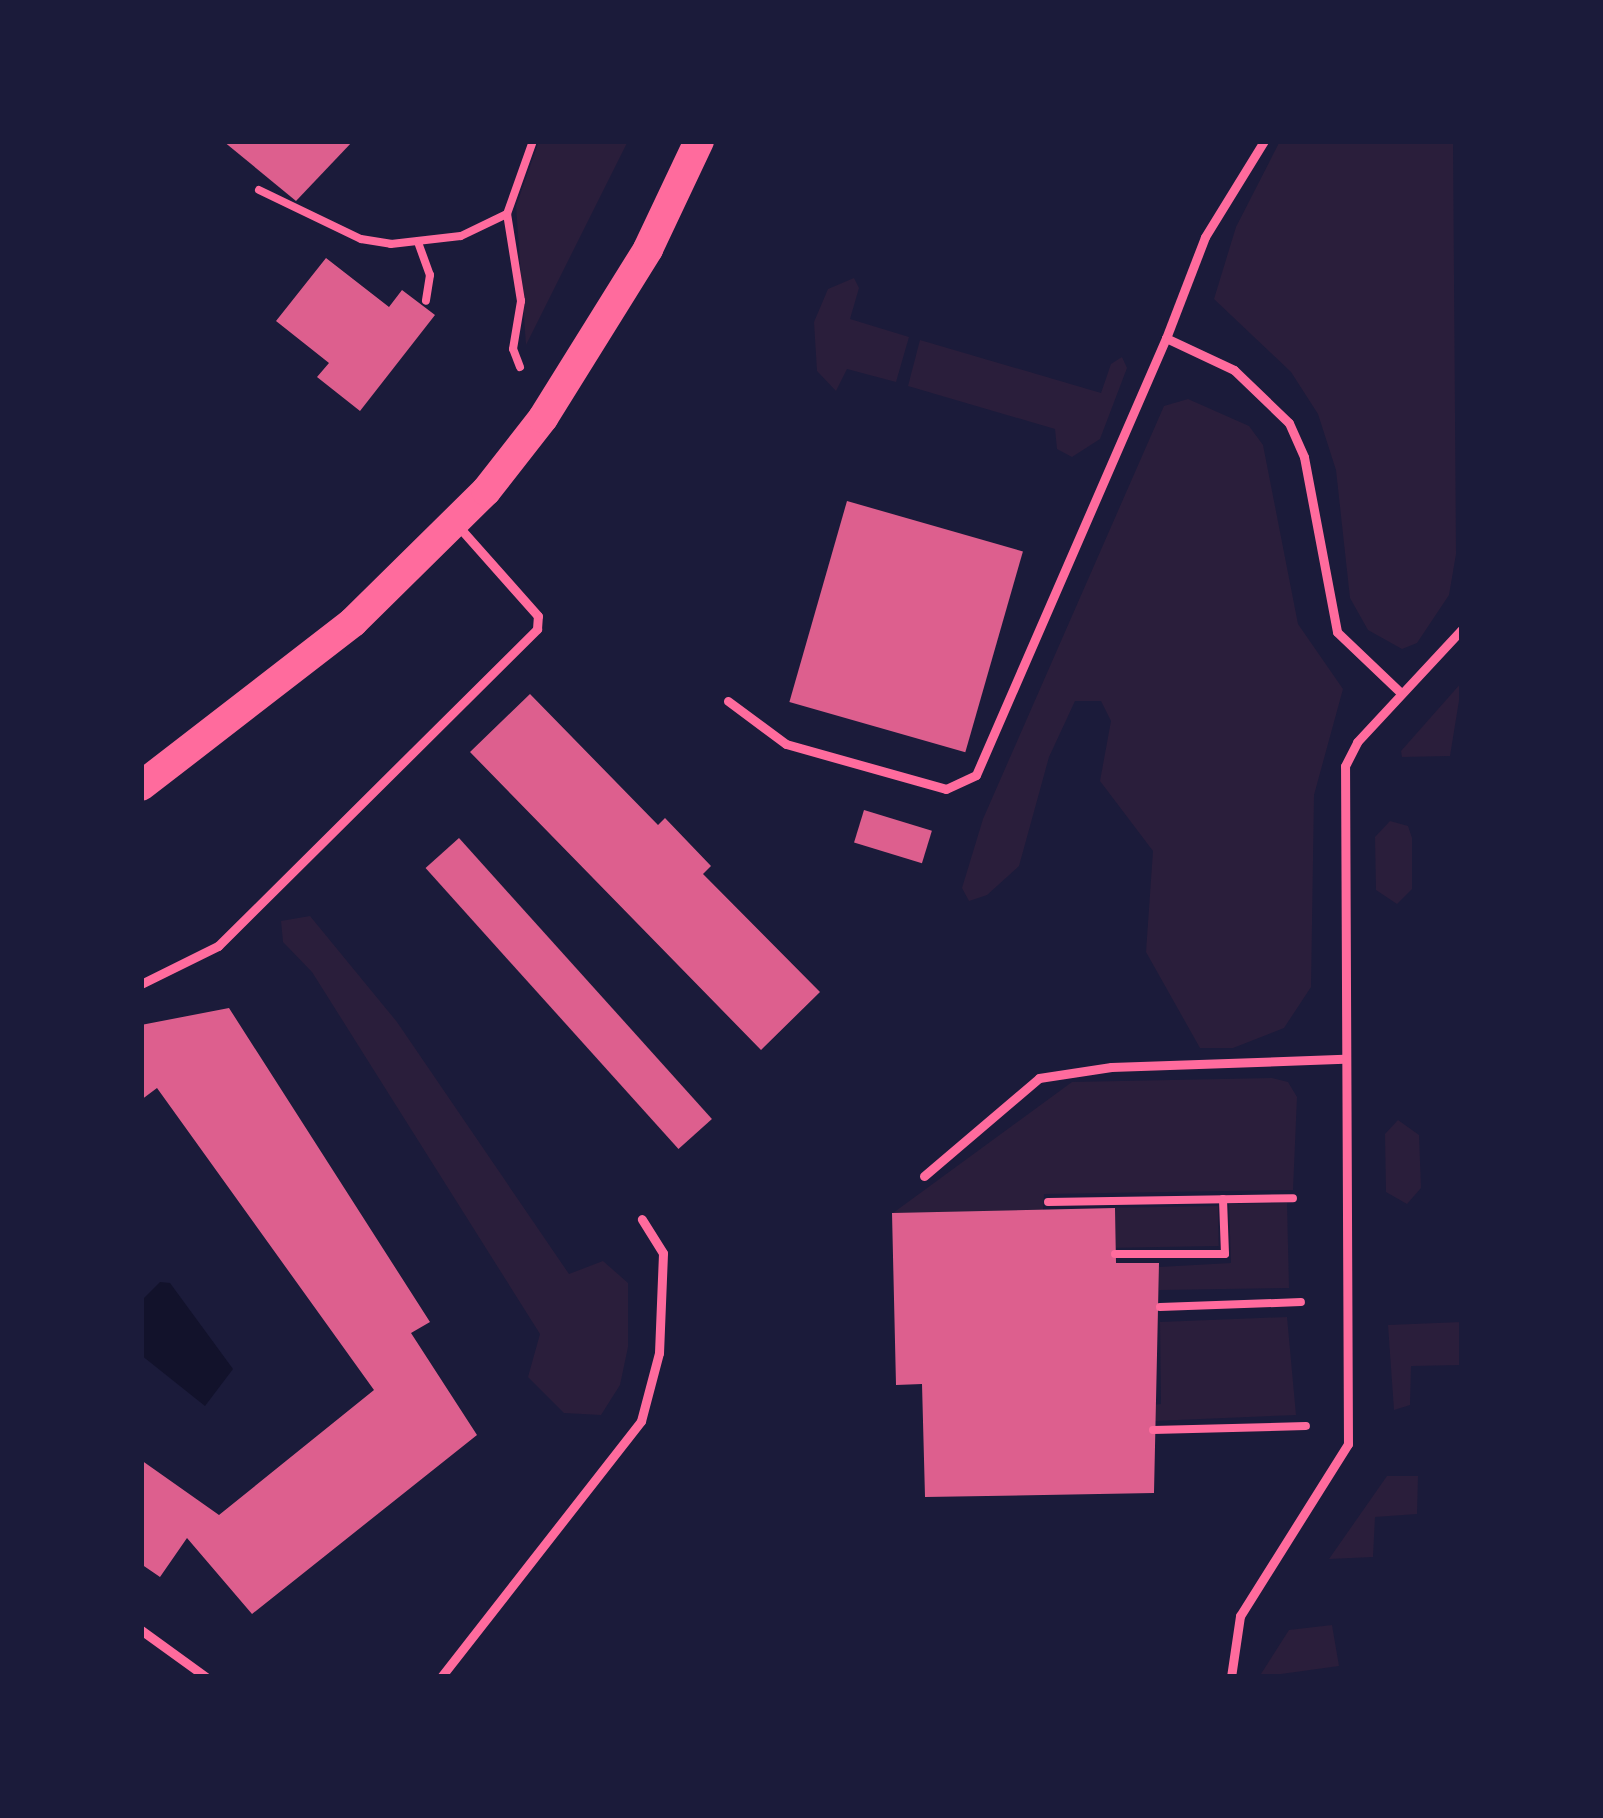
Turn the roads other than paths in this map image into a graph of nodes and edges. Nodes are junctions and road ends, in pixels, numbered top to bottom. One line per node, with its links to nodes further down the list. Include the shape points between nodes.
1 (699, 141): 4 (main road, via 648,249 543,418)
2 (1264, 141): 3 (lane, via 1204,237)
3 (1166, 338): 6 (lane, via 1234,370 1289,423 1304,458 1336,632); 7 (lane, via 976,775 946,789 786,744)
4 (457, 524): 8 (main road, via 352,622); 9 (lane, via 538,616 537,629 218,946)
5 (1462, 629): 6 (lane)
6 (1401, 693): 10 (lane, via 1345,766)
7 (728, 701)
8 (141, 786)
9 (141, 984)
10 (1344, 1059): 11 (lane, via 1055,1074 1021,1090); 16 (lane, via 1348,1444 1240,1616)
11 (924, 1176)
12 (642, 1219): 15 (lane, via 663,1253 655,1380 641,1421 591,1495)
13 (141, 1630): 14 (lane)
14 (206, 1677)
15 (441, 1677)
16 (1231, 1677)

